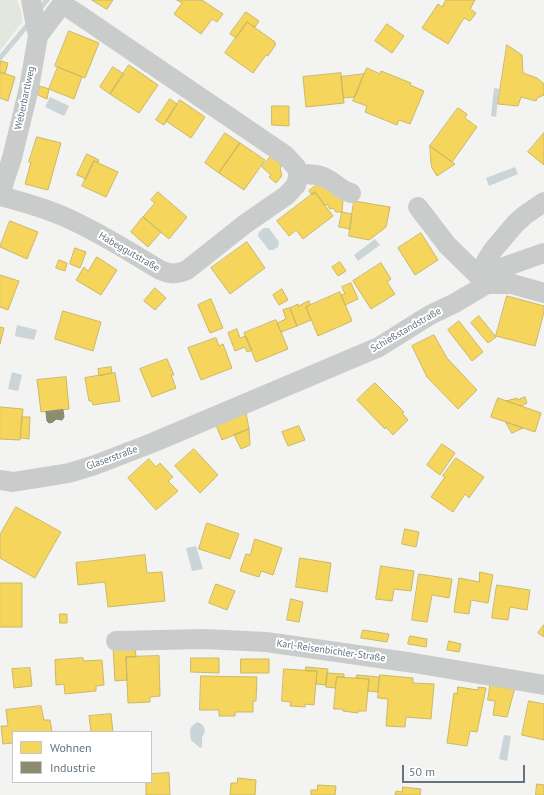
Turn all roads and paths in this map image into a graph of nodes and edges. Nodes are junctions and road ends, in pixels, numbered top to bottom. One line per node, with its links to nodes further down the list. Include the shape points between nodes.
1 (31, 0): 3 (street, Weberbartlweg)
2 (64, 2): 3 (street); 4 (street, via 285,155 296,166)
3 (38, 36): 6 (street, Weberbartlweg, via 29,88)
4 (299, 174): 5 (street, via 322,176); 6 (street, Habeggutstraße, via 296,185 287,195 187,270 177,274 168,274 160,270 67,218)
5 (351, 193)
6 (0, 195)
7 (544, 202): 10 (street, via 516,223 493,250 486,262)
8 (418, 207): 10 (street, via 447,245)
9 (544, 253): 10 (street, Schießstandstraße, via 504,266)
10 (486, 284): 11 (street, via 512,284); 12 (street, Schießstandstraße, via 379,347)
11 (544, 293)
12 (224, 413): 13 (street, Glaserstraße, via 82,469)
13 (2, 484)
14 (116, 641): 15 (street, Karl-Reisenbichler-Straße, via 204,639 266,642)
15 (544, 685)

